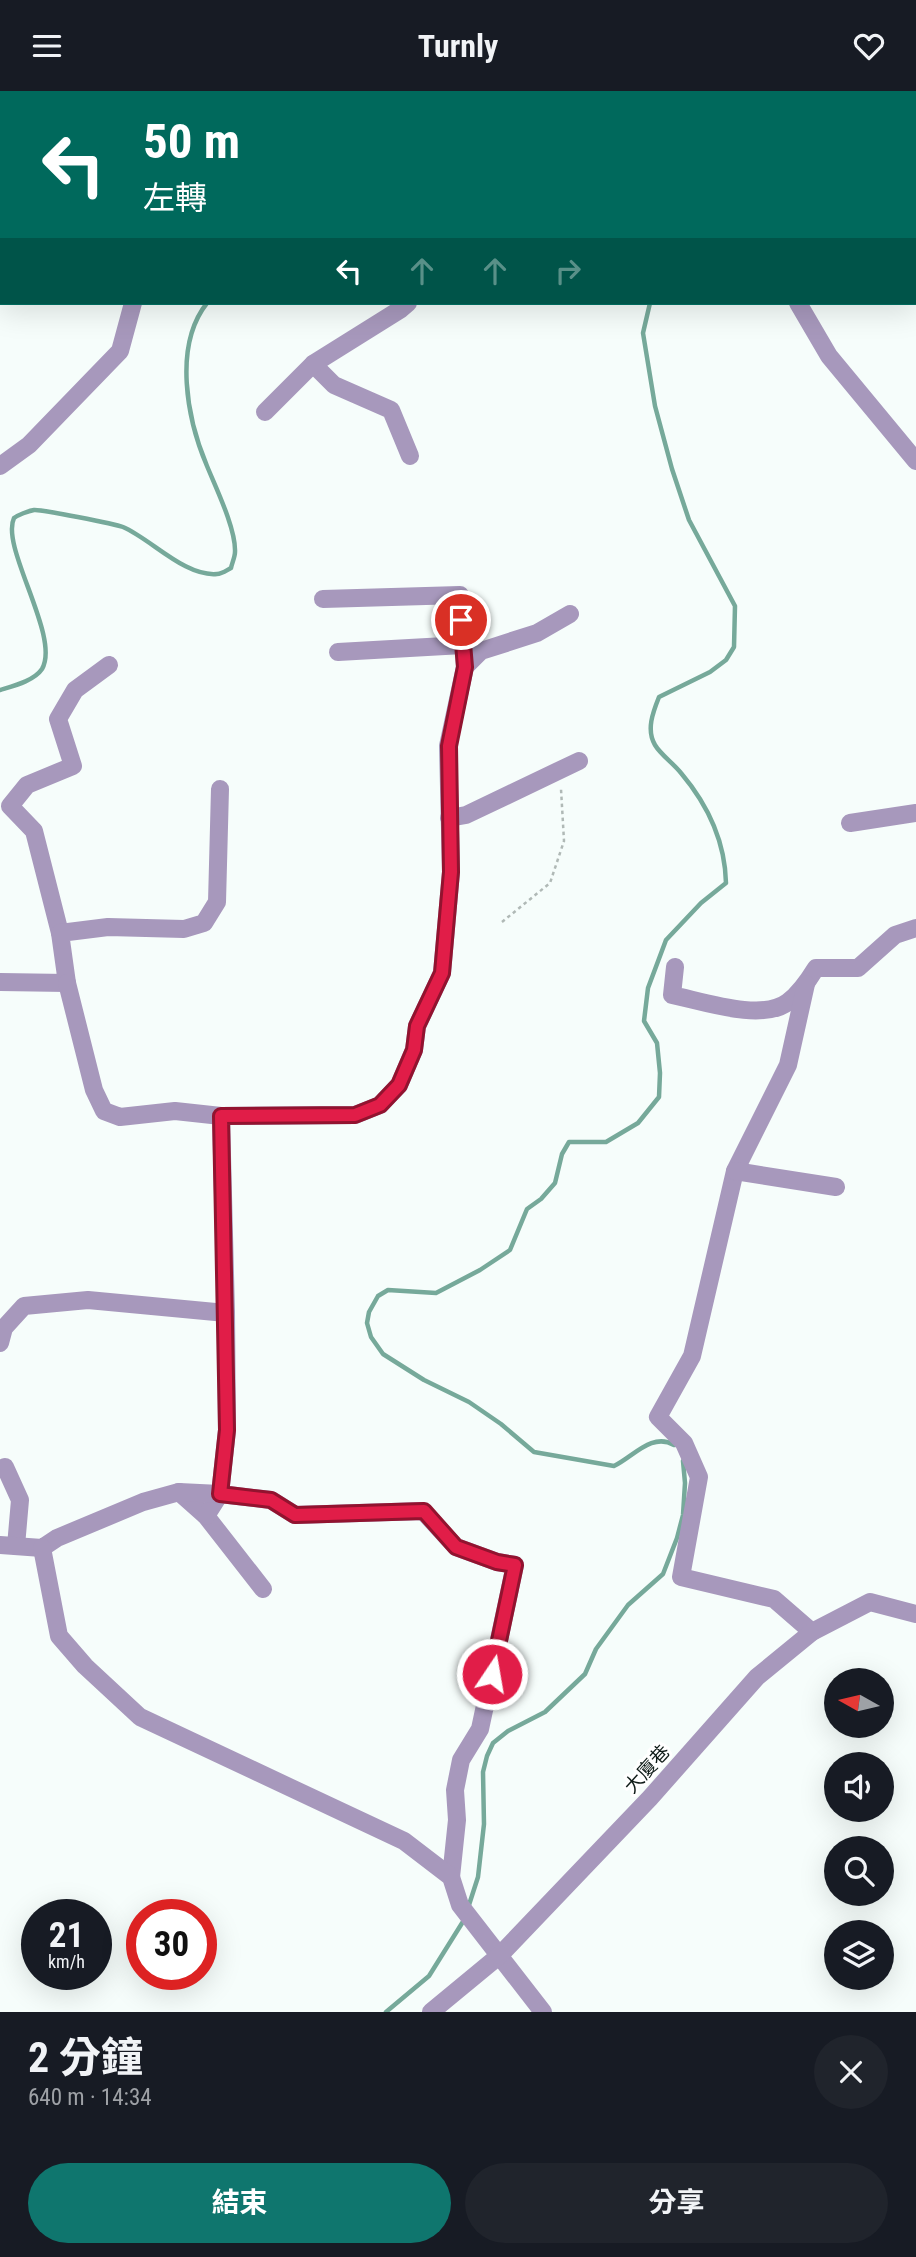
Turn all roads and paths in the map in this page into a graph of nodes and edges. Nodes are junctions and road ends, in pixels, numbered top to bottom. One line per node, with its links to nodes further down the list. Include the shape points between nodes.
1 (132, 305): 8 (street, via 120,351 29,445)
2 (406, 305): 4 (street)
3 (798, 305): 7 (street, via 829,356)
4 (313, 364): 5 (street); 6 (street, via 334,385 391,410)
5 (264, 412)
6 (410, 456)
7 (916, 461)
8 (0, 466)
9 (323, 599): 11 (street, via 460,595)
10 (570, 614): 14 (street, via 537,633 481,651)
11 (463, 645): 12 (street); 14 (street)
12 (338, 652)
13 (109, 664): 23 (street, via 75,690 58,719 73,766 27,785 10,806 34,831)
14 (465, 667): 19 (street, via 449,746)
15 (579, 761): 16 (street)
16 (554, 773): 19 (street, via 466,815); 21 (path, via 561,790 564,841 550,883)
17 (220, 789): 23 (street, via 217,902 204,923 184,929 107,927)
18 (916, 813): 20 (street)
19 (449, 818): 28 (street, via 451,872 442,973 417,1026 414,1050 399,1085 380,1105 355,1115)
20 (850, 823)
21 (502, 922)
22 (916, 928): 27 (street, via 895,935 858,968 816,968)
23 (60, 933): 26 (street)
24 (675, 967): 27 (street, via 672,995 761,1012 787,1003)
25 (0, 982): 26 (street)
26 (68, 983): 28 (street, via 94,1090 104,1111 120,1117 175,1111)
27 (806, 984): 29 (street, via 788,1065)
28 (221, 1116): 31 (street)
29 (735, 1171): 30 (street); 41 (street, via 692,1356 658,1417 684,1443 699,1477 681,1577 774,1599)
30 (836, 1187)
31 (226, 1313): 32 (street, via 88,1300 24,1306 4,1328); 35 (street, via 227,1430)
32 (0, 1343)
33 (5, 1468): 37 (street, via 20,1500)
34 (179, 1492): 35 (street); 36 (street); 38 (street, via 131,1507)
35 (220, 1494): 36 (street); 42 (street, via 271,1500 295,1515 424,1511 456,1547 515,1565 480,1728 461,1760 454,1790 457,1819)
36 (206, 1516): 39 (street)
37 (8, 1545): 38 (street)
38 (42, 1548): 42 (street, via 59,1636 140,1717 404,1841)
39 (263, 1589)
40 (916, 1614): 41 (street, 大廈巷, via 870,1602)
41 (812, 1632): 43 (street, 大廈巷, via 757,1677 650,1798)
42 (451, 1877): 43 (street, via 460,1905)
43 (500, 1955): 44 (street, 大廈巷); 45 (street)
44 (430, 2012)
45 (543, 2012)

